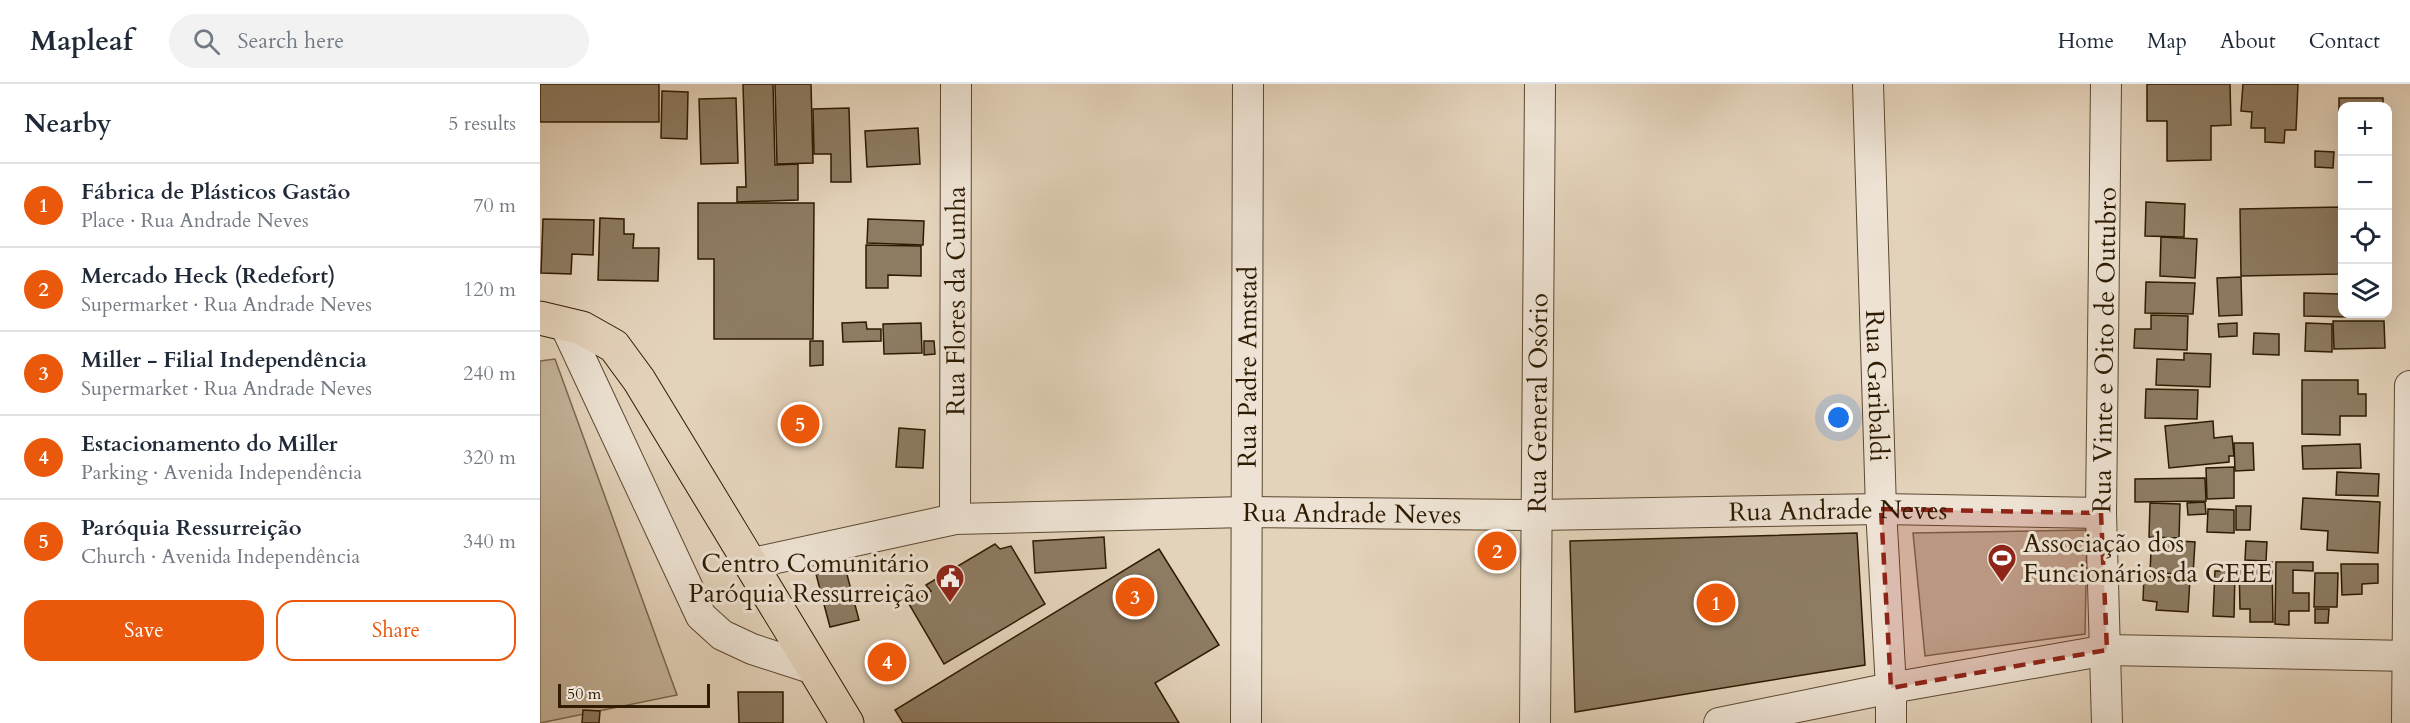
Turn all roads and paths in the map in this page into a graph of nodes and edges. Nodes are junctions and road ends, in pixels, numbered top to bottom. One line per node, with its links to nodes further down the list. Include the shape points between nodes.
1 (956, 84): 12 (street, Rua Flores da Cunha)
2 (1248, 84): 9 (street, Rua Padre Amstad)
3 (1540, 84): 11 (street, Rua General Osório)
4 (1868, 84): 8 (street, Rua Garibaldi)
5 (2106, 84): 10 (street, Rua Vinte e Oito de Outubro)
6 (552, 320): 13 (main road, via 582,328 614,346 639,380); 16 (street, via 701,616 722,635)
7 (2410, 386): 15 (street)
8 (1881, 509): 10 (street, Rua Andrade Neves); 11 (street, Rua Andrade Neves); 17 (street, Rua Garibaldi)
9 (1246, 512): 11 (street, Rua Andrade Neves); 12 (street, Rua Andrade Neves); 19 (street, Rua Padre Amstad)
10 (2101, 513): 14 (street, Rua Vinte e Oito de Outubro)
11 (1538, 515): 20 (street, Rua General Osório)
12 (955, 519): 13 (street, Rua Andrade Neves)
13 (749, 564): 16 (main road)
14 (2107, 650): 15 (street); 17 (street); 23 (street, Rua Vinte e Oito de Outubro)
15 (2408, 656): 24 (street)
16 (814, 669): 18 (main road)
17 (1891, 687): 21 (street); 22 (street, Rua Garibaldi)
18 (847, 723)
19 (1246, 723)
20 (1535, 723)
21 (1719, 723)
22 (1891, 723)
23 (2107, 723)
24 (2407, 723)

